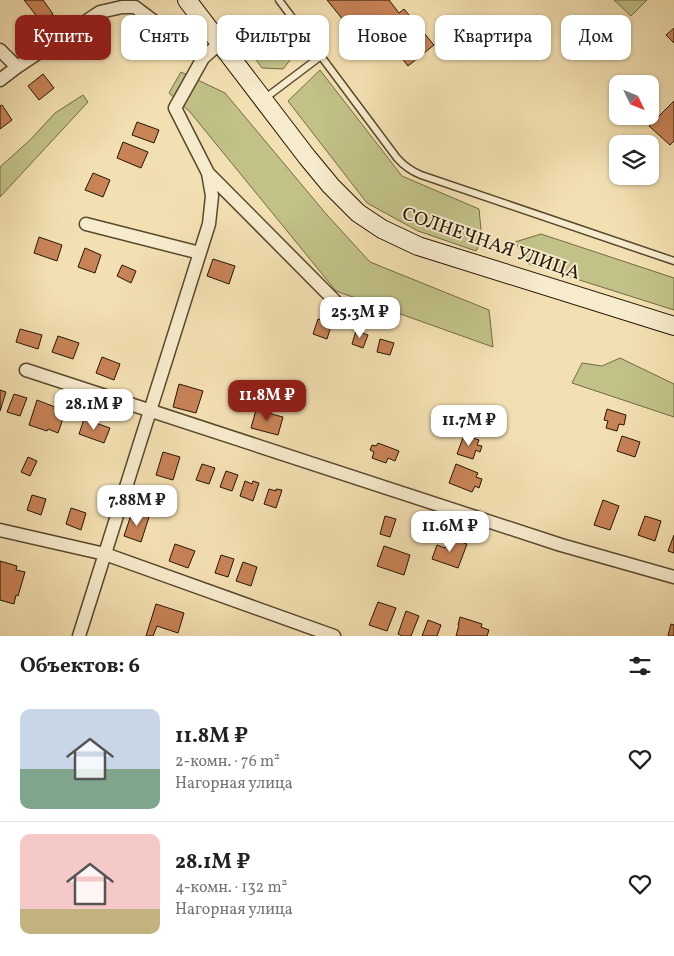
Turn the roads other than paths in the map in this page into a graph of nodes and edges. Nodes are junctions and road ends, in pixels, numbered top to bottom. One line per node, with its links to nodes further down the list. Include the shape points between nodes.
1 (278, 0): 4 (lane)
2 (190, 1): 5 (street, СОЛНЕЧНАЯ УЛИЦА)
3 (145, 15): 13 (street, via 134,7 100,12)
4 (290, 15)
5 (217, 40)
6 (217, 46): 8 (street)
7 (0, 50): 13 (street)
8 (207, 55)
9 (202, 60): 16 (street, via 175,108)
10 (232, 60): 15 (street, СОЛНЕЧНАЯ УЛИЦА)
11 (316, 60): 15 (lane)
12 (324, 60): 19 (lane, via 397,158 411,171)
13 (17, 67): 14 (street)
14 (0, 80)
15 (263, 100): 21 (street, СОЛНЕЧНАЯ УЛИЦА, via 331,186 358,213 382,229 418,246)
16 (208, 173): 18 (street, via 212,196 209,224); 20 (street)
17 (86, 224): 18 (street)
18 (200, 253): 23 (street)
19 (674, 261)
20 (348, 313)
21 (674, 326)
22 (26, 370): 23 (street)
23 (150, 411): 25 (street); 26 (street, via 561,545)
24 (0, 530): 25 (street)
25 (105, 554): 27 (street); 28 (street)
26 (674, 577)
27 (79, 636)
28 (334, 636)

